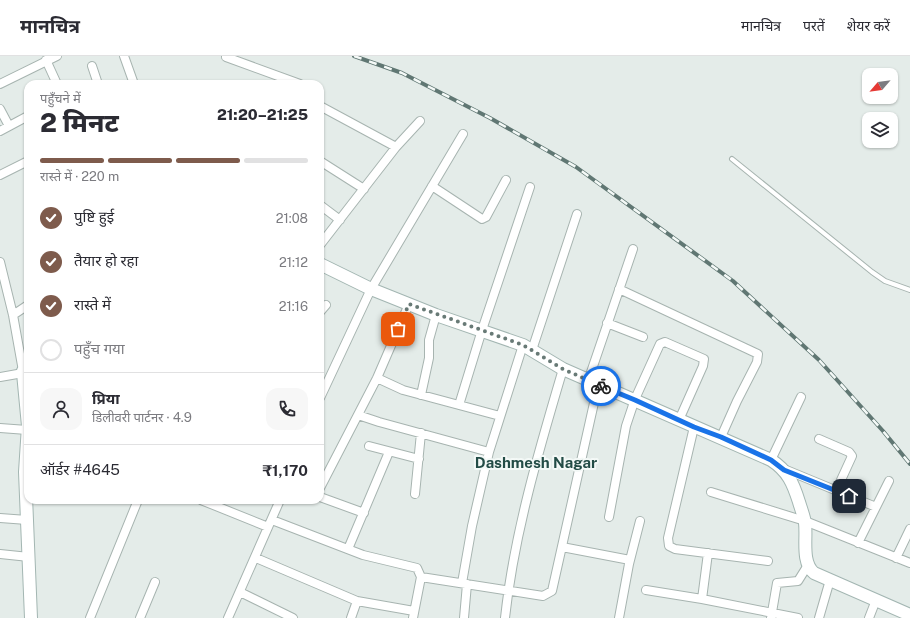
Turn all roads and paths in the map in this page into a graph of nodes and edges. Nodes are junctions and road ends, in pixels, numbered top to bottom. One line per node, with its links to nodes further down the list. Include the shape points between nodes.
1 (57, 56): 4 (street)
2 (124, 56): 8 (street)
3 (226, 57): 9 (street)
4 (46, 60): 6 (street); 10 (street)
5 (92, 66): 7 (street)
6 (55, 80)
7 (97, 80)
8 (133, 80)
9 (289, 80)
10 (0, 84)
11 (324, 108): 18 (street)
12 (0, 109): 15 (street)
13 (24, 118): 15 (street)
14 (420, 121): 18 (street)
15 (9, 126): 16 (street)
16 (0, 131)
17 (462, 134): 24 (street)
18 (396, 147): 26 (street)
19 (732, 159): 36 (lane, via 876,275)
20 (24, 163): 22 (street)
21 (324, 164): 26 (street)
22 (0, 175)
23 (506, 180): 24 (street, via 486,217 482,219)
24 (432, 186): 35 (street)
25 (530, 187): 44 (street)
26 (364, 189): 29 (street)
27 (324, 208): 29 (street)
28 (577, 214): 46 (street)
29 (340, 220): 30 (street)
30 (324, 240)
31 (633, 249): 34 (street)
32 (0, 262): 41 (street)
33 (324, 266): 35 (street)
34 (619, 289): 43 (street); 65 (street, via 758,354 757,362)
35 (371, 290): 38 (street); 53 (street)
36 (910, 290)
37 (326, 304): 39 (street)
38 (409, 304): 42 (street); 51 (street)
39 (324, 307)
40 (24, 308): 41 (street)
41 (13, 315): 47 (street)
42 (436, 315): 44 (street); 54 (street, via 429,340 430,358)
43 (607, 323): 45 (street); 52 (street)
44 (482, 330): 46 (street); 57 (street)
45 (643, 337)
46 (528, 347): 48 (street); 59 (street)
47 (24, 366)
48 (563, 369): 52 (street); 108 (street, via 524,511)
49 (24, 371): 50 (street)
50 (0, 378)
51 (377, 378): 54 (street); 58 (street)
52 (593, 383): 56 (street); 93 (street)
53 (324, 388)
54 (421, 395): 57 (street)
55 (801, 397): 71 (street)
56 (635, 400): 60 (street); 60 (street, via 662,343 667,342 702,357 703,366); 85 (street, via 623,437)
57 (460, 405): 59 (street)
58 (358, 415): 64 (street); 73 (street)
59 (500, 416): 69 (street)
60 (679, 420): 62 (street)
61 (24, 427): 63 (street)
62 (694, 427): 65 (street); 95 (street, via 668,542 669,546 675,549)
63 (0, 428)
64 (421, 433): 69 (street); 70 (street)
65 (721, 437): 71 (street)
66 (819, 439): 75 (street, via 849,452 852,456)
67 (369, 446): 68 (street)
68 (389, 452): 70 (street); 84 (street)
69 (490, 452): 107 (street, via 472,526)
70 (419, 459): 77 (street)
71 (771, 460): 72 (street)
72 (784, 470): 75 (street); 89 (street, via 793,484)
73 (324, 480)
74 (889, 481): 83 (street)
75 (836, 491): 83 (street)
76 (711, 492): 89 (street)
77 (415, 494)
78 (324, 498): 84 (street)
79 (26, 504): 87 (street)
80 (136, 504): 118 (street)
81 (212, 504): 90 (street)
82 (278, 504): 90 (street)
83 (876, 507): 92 (street)
84 (364, 513): 94 (street)
85 (609, 517)
86 (0, 518): 87 (street)
87 (27, 520): 97 (street)
88 (640, 521): 100 (street)
89 (805, 522): 92 (street); 103 (street)
90 (270, 524): 94 (street); 98 (street)
91 (910, 529): 99 (street)
92 (858, 543): 99 (street)
93 (562, 547): 100 (street); 108 (street, via 552,592 543,596)
94 (348, 549): 104 (street, via 375,558 412,565 420,571)
95 (708, 553): 101 (street); 111 (street)
96 (0, 554): 97 (street)
97 (29, 558): 117 (street)
98 (256, 558): 110 (street); 113 (street)
99 (896, 558): 102 (street)
100 (630, 560): 125 (street)
101 (768, 561)
102 (910, 563)
103 (808, 565): 105 (street, via 814,573); 115 (street, via 798,581 777,582)
104 (421, 577): 107 (street); 114 (street)
105 (830, 580): 112 (street); 127 (street)
106 (155, 582): 119 (street)
107 (464, 583): 108 (street); 123 (street)
108 (508, 590): 124 (street)
109 (646, 590): 111 (street)
110 (240, 592): 120 (street); 121 (street)
111 (702, 599): 115 (street)
112 (876, 600): 116 (street); 128 (street)
113 (357, 601): 114 (street); 122 (street)
114 (414, 615)
115 (772, 615): 126 (street)
116 (910, 615)
117 (31, 618)
118 (90, 618)
119 (140, 618)
120 (228, 618)
121 (293, 618)
122 (351, 618)
123 (464, 618)
124 (505, 618)
125 (619, 618)
126 (798, 618)
127 (819, 618)
128 (869, 618)

